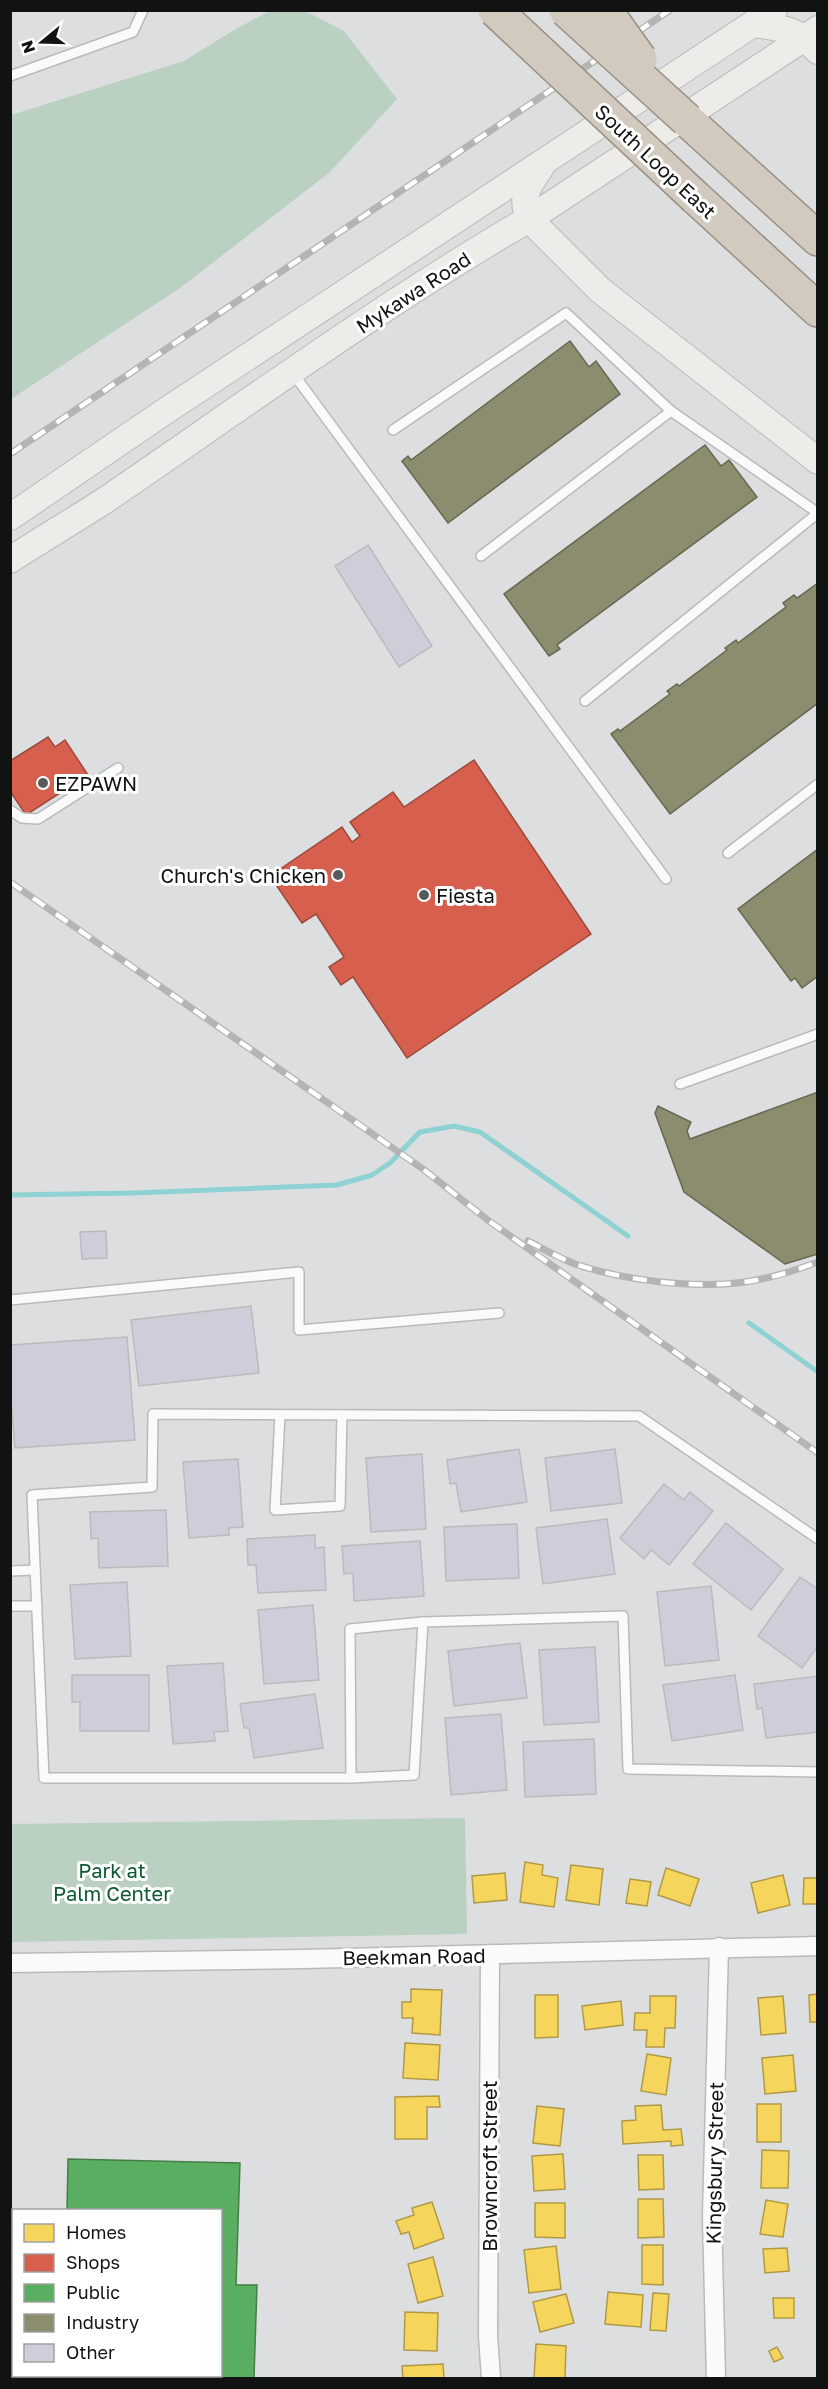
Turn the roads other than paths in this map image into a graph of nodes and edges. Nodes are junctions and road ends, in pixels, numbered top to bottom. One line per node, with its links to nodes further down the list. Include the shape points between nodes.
1 (143, 10): 8 (lane, via 133,32)
2 (480, 10): 6 (highway, South Loop East)
3 (566, 10): 9 (highway, bridge)
4 (605, 10): 9 (highway, bridge)
5 (764, 17): 7 (main road); 10 (main road, Mykawa Road)
6 (504, 20): 13 (highway, South Loop East, bridge)
7 (813, 39): 11 (main road, Mykawa Road)
8 (10, 76)
9 (687, 120): 12 (highway)
10 (544, 164): 11 (main road, via 528,187 524,205); 15 (main road, Mykawa Road)
11 (529, 219): 14 (main road, Mykawa Road); 19 (main road, via 600,290)
12 (818, 239)
13 (818, 310)
14 (292, 371): 18 (main road, Mykawa Road); 31 (lane)
15 (167, 410): 18 (main road); 20 (main road, Mykawa Road)
16 (671, 411): 17 (lane, via 566,313); 22 (lane); 24 (lane)
17 (393, 430)
18 (188, 443): 21 (main road, Mykawa Road)
19 (818, 461)
20 (82, 467): 21 (main road); 23 (main road, Mykawa Road)
21 (105, 500): 25 (main road, Mykawa Road)
22 (818, 513): 26 (lane)
23 (10, 517)
24 (481, 556)
25 (10, 560)
26 (585, 701)
27 (118, 768): 29 (lane, via 38,819 22,818)
28 (818, 784): 30 (lane)
29 (10, 810)
30 (728, 854)
31 (666, 879)
32 (818, 1034): 33 (lane)
33 (680, 1084)
34 (10, 1300): 35 (lane, via 299,1272 298,1330)
35 (500, 1313)
36 (280, 1415): 37 (lane); 37 (lane, via 275,1510 340,1506); 39 (lane, via 153,1414 152,1487 32,1495)
37 (342, 1415): 38 (lane, via 639,1416)
38 (818, 1539)
39 (36, 1570): 40 (lane); 42 (lane)
40 (10, 1571)
41 (10, 1606): 42 (lane)
42 (37, 1606): 45 (lane, via 44,1778)
43 (423, 1622): 44 (lane, via 623,1616 628,1769); 45 (lane, via 414,1775); 45 (lane, via 350,1629)
44 (818, 1772)
45 (351, 1778)
46 (818, 1946): 47 (street, Beekman Road)
47 (719, 1947): 48 (street, Beekman Road); 51 (street, Kingsbury Street, via 712,2216)
48 (490, 1954): 49 (street, Beekman Road); 50 (street, Browncroft Street)
49 (10, 1963)
50 (491, 2379)
51 (716, 2379)

